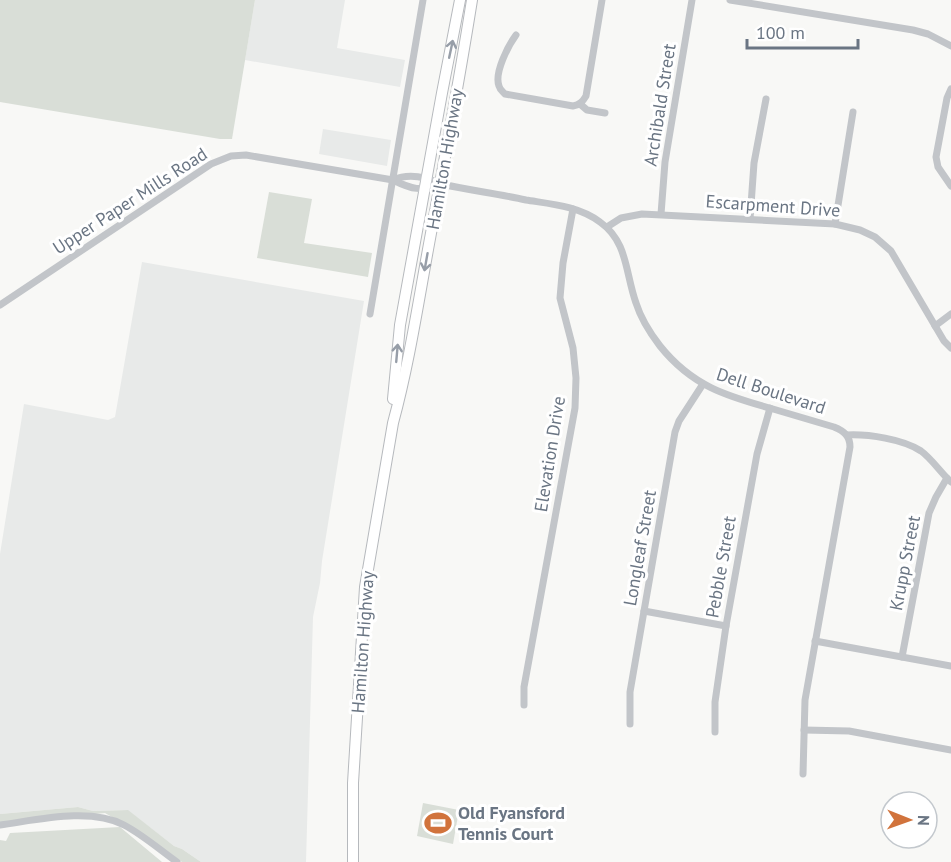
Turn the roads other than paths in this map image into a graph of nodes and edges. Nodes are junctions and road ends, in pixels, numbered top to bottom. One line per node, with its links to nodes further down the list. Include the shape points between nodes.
1 (423, 0): 15 (street)
2 (460, 0): 14 (main road, Hamilton Highway, one-way to 2)
3 (472, 0): 16 (main road, Hamilton Highway)
4 (602, 0): 11 (street, via 586,96)
5 (692, 0): 20 (street, Archibald Street, via 665,162)
6 (730, 0): 8 (street, via 913,30)
7 (516, 35): 11 (street, via 503,55 498,79 501,90 505,94)
8 (951, 46)
9 (951, 89): 17 (street, via 936,157)
10 (766, 99): 21 (street, via 754,163)
11 (580, 104): 13 (street, via 586,110)
12 (853, 112): 22 (street)
13 (605, 113)
14 (426, 177): 15 (street, Upper Paper Mills Road); 16 (street, Upper Paper Mills Road); 18 (main road, Hamilton Highway)
15 (393, 180): 18 (street, Upper Paper Mills Road); 24 (street, Upper Paper Mills Road, via 246,155 231,156 211,164); 25 (street)
16 (441, 184): 18 (street); 19 (street, Dell Boulevard); 31 (main road, Hamilton Highway, one-way to 31)
17 (951, 186)
18 (425, 189): 31 (main road, Hamilton Highway, one-way to 18, via 399,330)
19 (573, 209): 23 (street, Dell Boulevard); 41 (street, Elevation Drive, via 560,298 573,348 574,408)
20 (661, 214): 21 (street, Escarpment Drive); 23 (street, Escarpment Drive, via 631,215)
21 (750, 219): 22 (street, Escarpment Drive)
22 (835, 224): 27 (street, Escarpment Drive, via 875,237 891,251)
23 (607, 227): 29 (street, Dell Boulevard, via 623,251 641,317 652,335 682,370)
24 (0, 305)
25 (370, 314)
26 (951, 314): 27 (street)
27 (934, 326): 28 (street, Escarpment Drive)
28 (951, 348)
29 (703, 384): 30 (street, Dell Boulevard, via 738,400); 36 (street, Longleaf Street, via 675,432)
30 (770, 408): 32 (street, Dell Boulevard, via 843,430); 37 (street, Pebble Street, via 757,454)
31 (393, 423): 49 (main road, Hamilton Highway, via 365,587 353,783)
32 (847, 435): 33 (street, Dell Boulevard); 34 (street)
33 (870, 437): 34 (street); 35 (street, Dell Boulevard, via 902,442 922,452)
34 (850, 444): 38 (street)
35 (949, 480): 39 (street, Krupp Street, via 929,513)
36 (644, 611): 37 (street); 42 (street, Longleaf Street, via 630,692)
37 (726, 626): 44 (street, Pebble Street, via 715,702)
38 (816, 641): 39 (street); 43 (street, via 804,704)
39 (902, 657): 40 (street)
40 (951, 666)
41 (524, 705)
42 (630, 724)
43 (804, 730): 45 (street, via 849,731); 46 (street)
44 (715, 732)
45 (951, 750)
46 (803, 774)
47 (0, 825): 48 (street, via 79,816 108,819 123,824)
48 (177, 862)
49 (353, 862)

